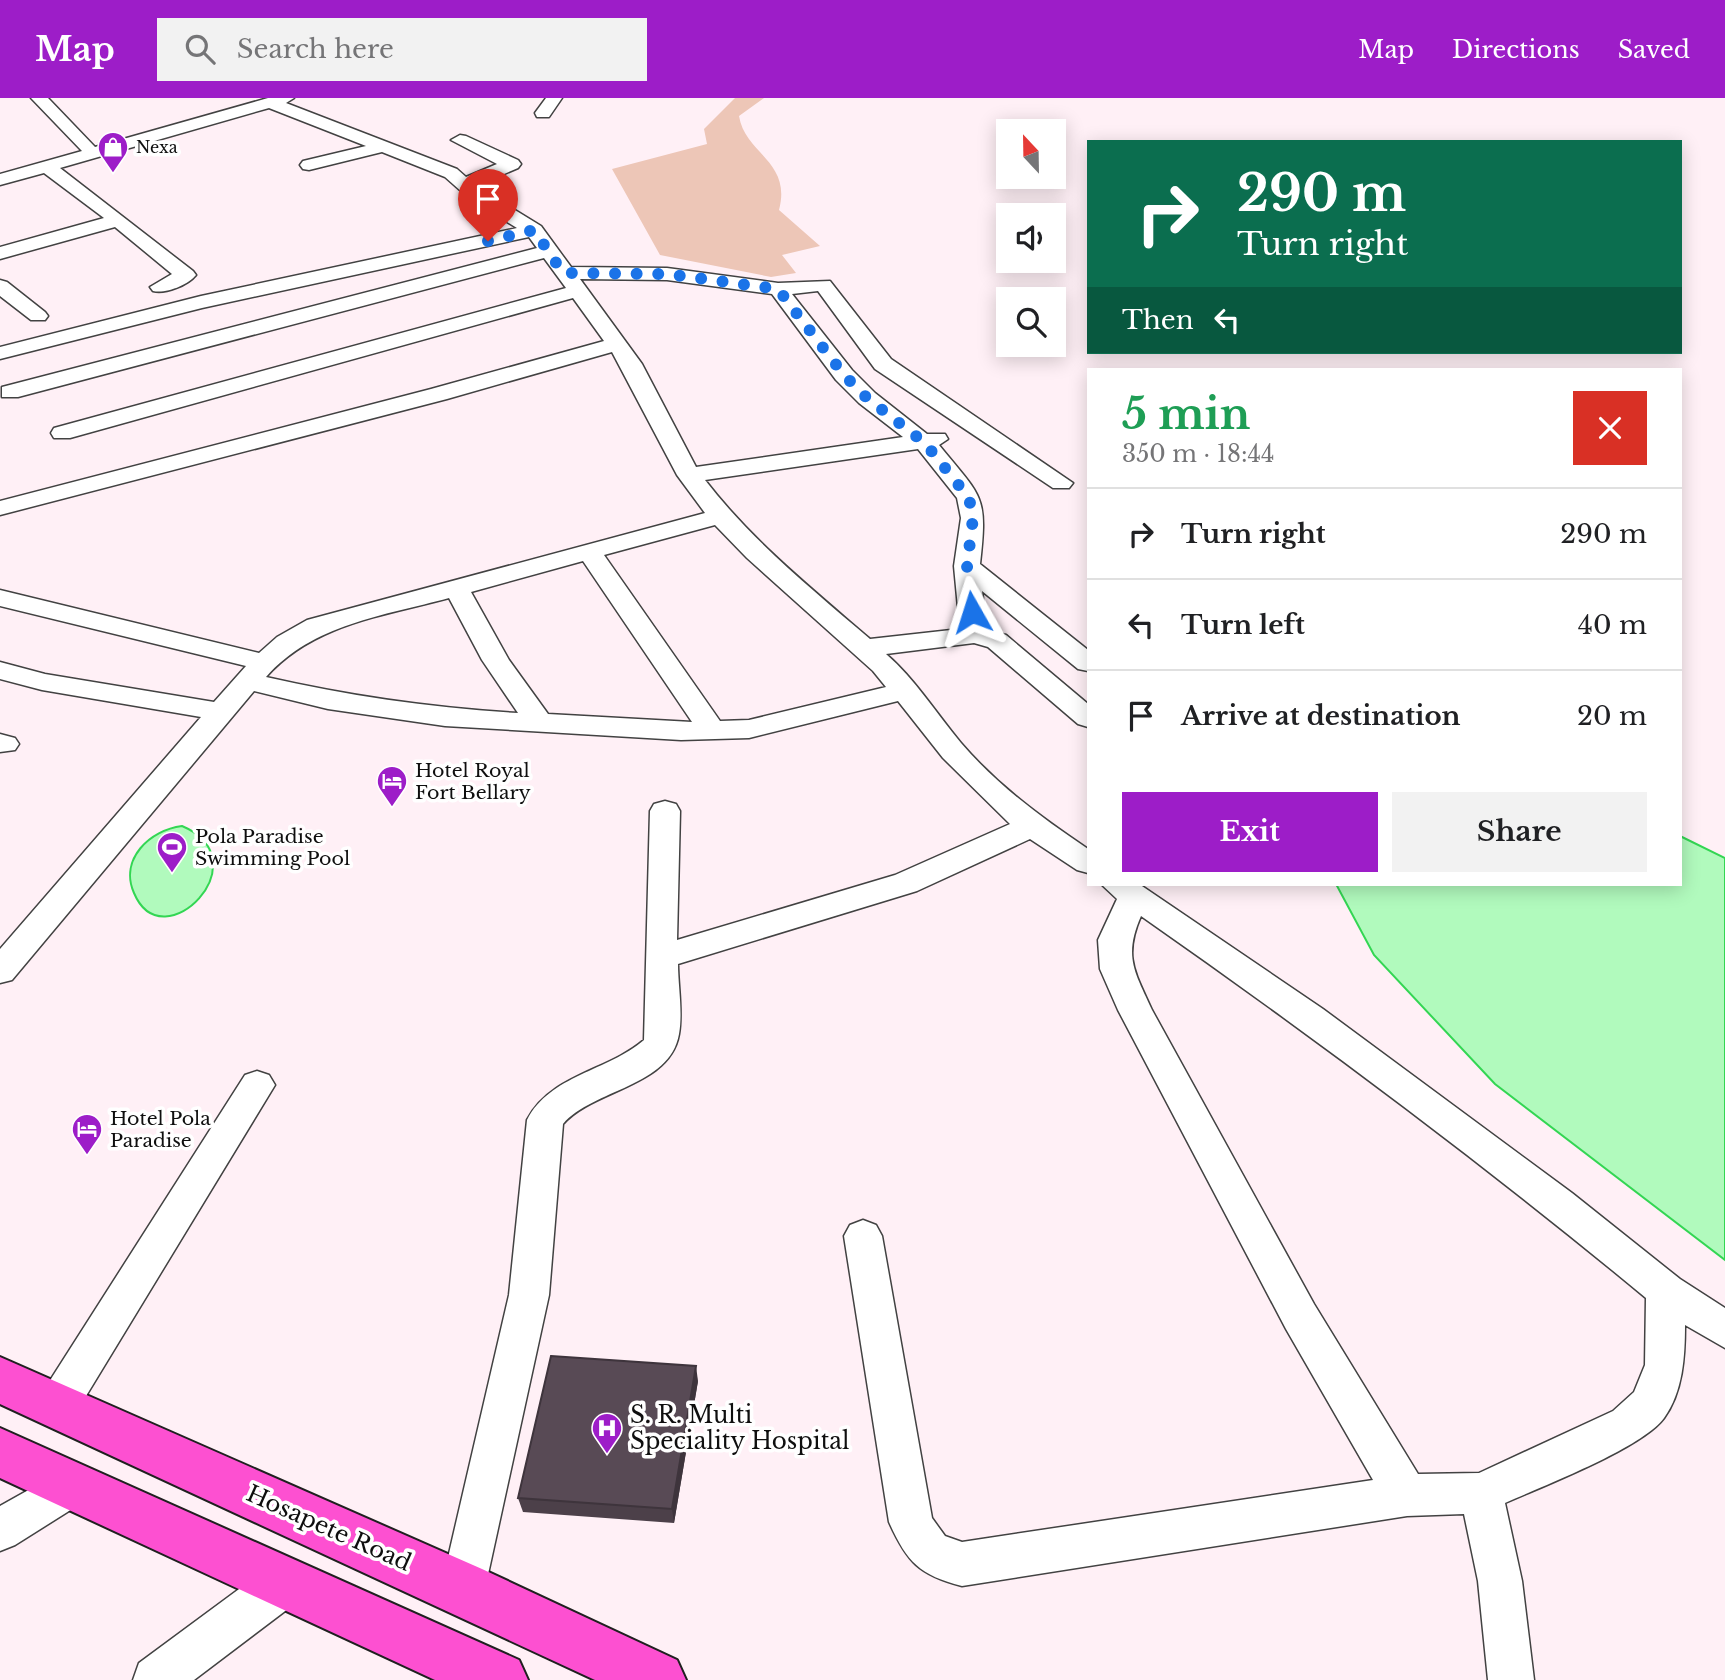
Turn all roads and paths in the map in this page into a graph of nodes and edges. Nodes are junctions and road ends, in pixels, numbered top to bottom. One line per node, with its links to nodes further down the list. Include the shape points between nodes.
1 (39, 98): 7 (street)
2 (554, 98): 5 (street)
3 (270, 100): 4 (street); 8 (street)
4 (219, 109): 7 (street); 10 (street)
5 (543, 113)
6 (460, 140): 13 (street, via 512,164)
7 (87, 147): 11 (street)
8 (383, 147): 9 (street); 13 (street, via 451,173)
9 (309, 165)
10 (47, 167): 12 (street); 14 (street)
11 (0, 172)
12 (0, 180)
13 (464, 184): 15 (street)
14 (118, 220): 16 (street); 19 (street, via 186,275)
15 (540, 241): 17 (street); 22 (street); 24 (street, via 201,302)
16 (0, 253)
17 (570, 282): 20 (street, via 667,274); 23 (street); 25 (street)
18 (0, 286): 21 (street)
19 (160, 287)
20 (778, 289): 27 (street, via 823,285 883,365); 29 (street, via 844,375)
21 (38, 316)
22 (244, 331): 25 (street); 26 (street)
23 (617, 344): 30 (street); 32 (street)
24 (0, 353)
25 (282, 373): 28 (street)
26 (10, 392)
27 (975, 429): 29 (street); 31 (street)
28 (62, 433)
29 (925, 443): 30 (street); 35 (street, via 969,498 973,518)
30 (689, 475): 33 (street)
31 (1061, 483)
32 (0, 508)
33 (720, 516): 34 (street); 39 (street)
34 (589, 552): 36 (street); 47 (street)
35 (967, 566): 38 (street); 40 (street)
36 (457, 589): 42 (street, via 316,626 290,637); 46 (street, via 496,660)
37 (0, 598): 42 (street)
38 (974, 635): 39 (street); 45 (street, via 1015,654)
39 (866, 648): 43 (street)
40 (1087, 662)
41 (0, 670): 44 (street, via 42,682)
42 (257, 672): 44 (street); 46 (street, via 328,700 445,717)
43 (906, 691): 47 (street, via 749,729); 49 (street, via 954,752)
44 (221, 712): 53 (street)
45 (1087, 717)
46 (540, 724): 47 (street)
47 (712, 730)
48 (665, 811): 52 (street)
49 (1032, 827): 50 (street); 52 (street, via 906,883)
50 (1087, 862)
51 (1125, 891): 56 (street, via 1311,1018); 63 (street, via 1114,940 1118,969 1135,1010 1286,1291 1362,1425)
52 (660, 957): 66 (street, via 663,1034 657,1048 568,1098 545,1120 528,1296)
53 (0, 971)
54 (257, 1085): 59 (street)
55 (863, 1236): 63 (street, via 911,1521 922,1544 936,1558 962,1564)
56 (1666, 1291): 57 (street); 62 (street, via 1665,1365 1650,1404 1628,1425)
57 (1725, 1330)
58 (0, 1380): 59 (highway, Hosapete Road)
59 (57, 1406): 66 (highway, Hosapete Road)
60 (0, 1452): 61 (highway)
61 (73, 1485): 64 (street); 65 (highway)
62 (1481, 1493): 63 (street); 70 (street, via 1500,1581)
63 (1408, 1495)
64 (0, 1530)
65 (285, 1583): 67 (street); 68 (highway)
66 (463, 1588): 69 (highway, Hosapete Road)
67 (156, 1680)
68 (499, 1680)
69 (657, 1680)
70 (1511, 1680)

